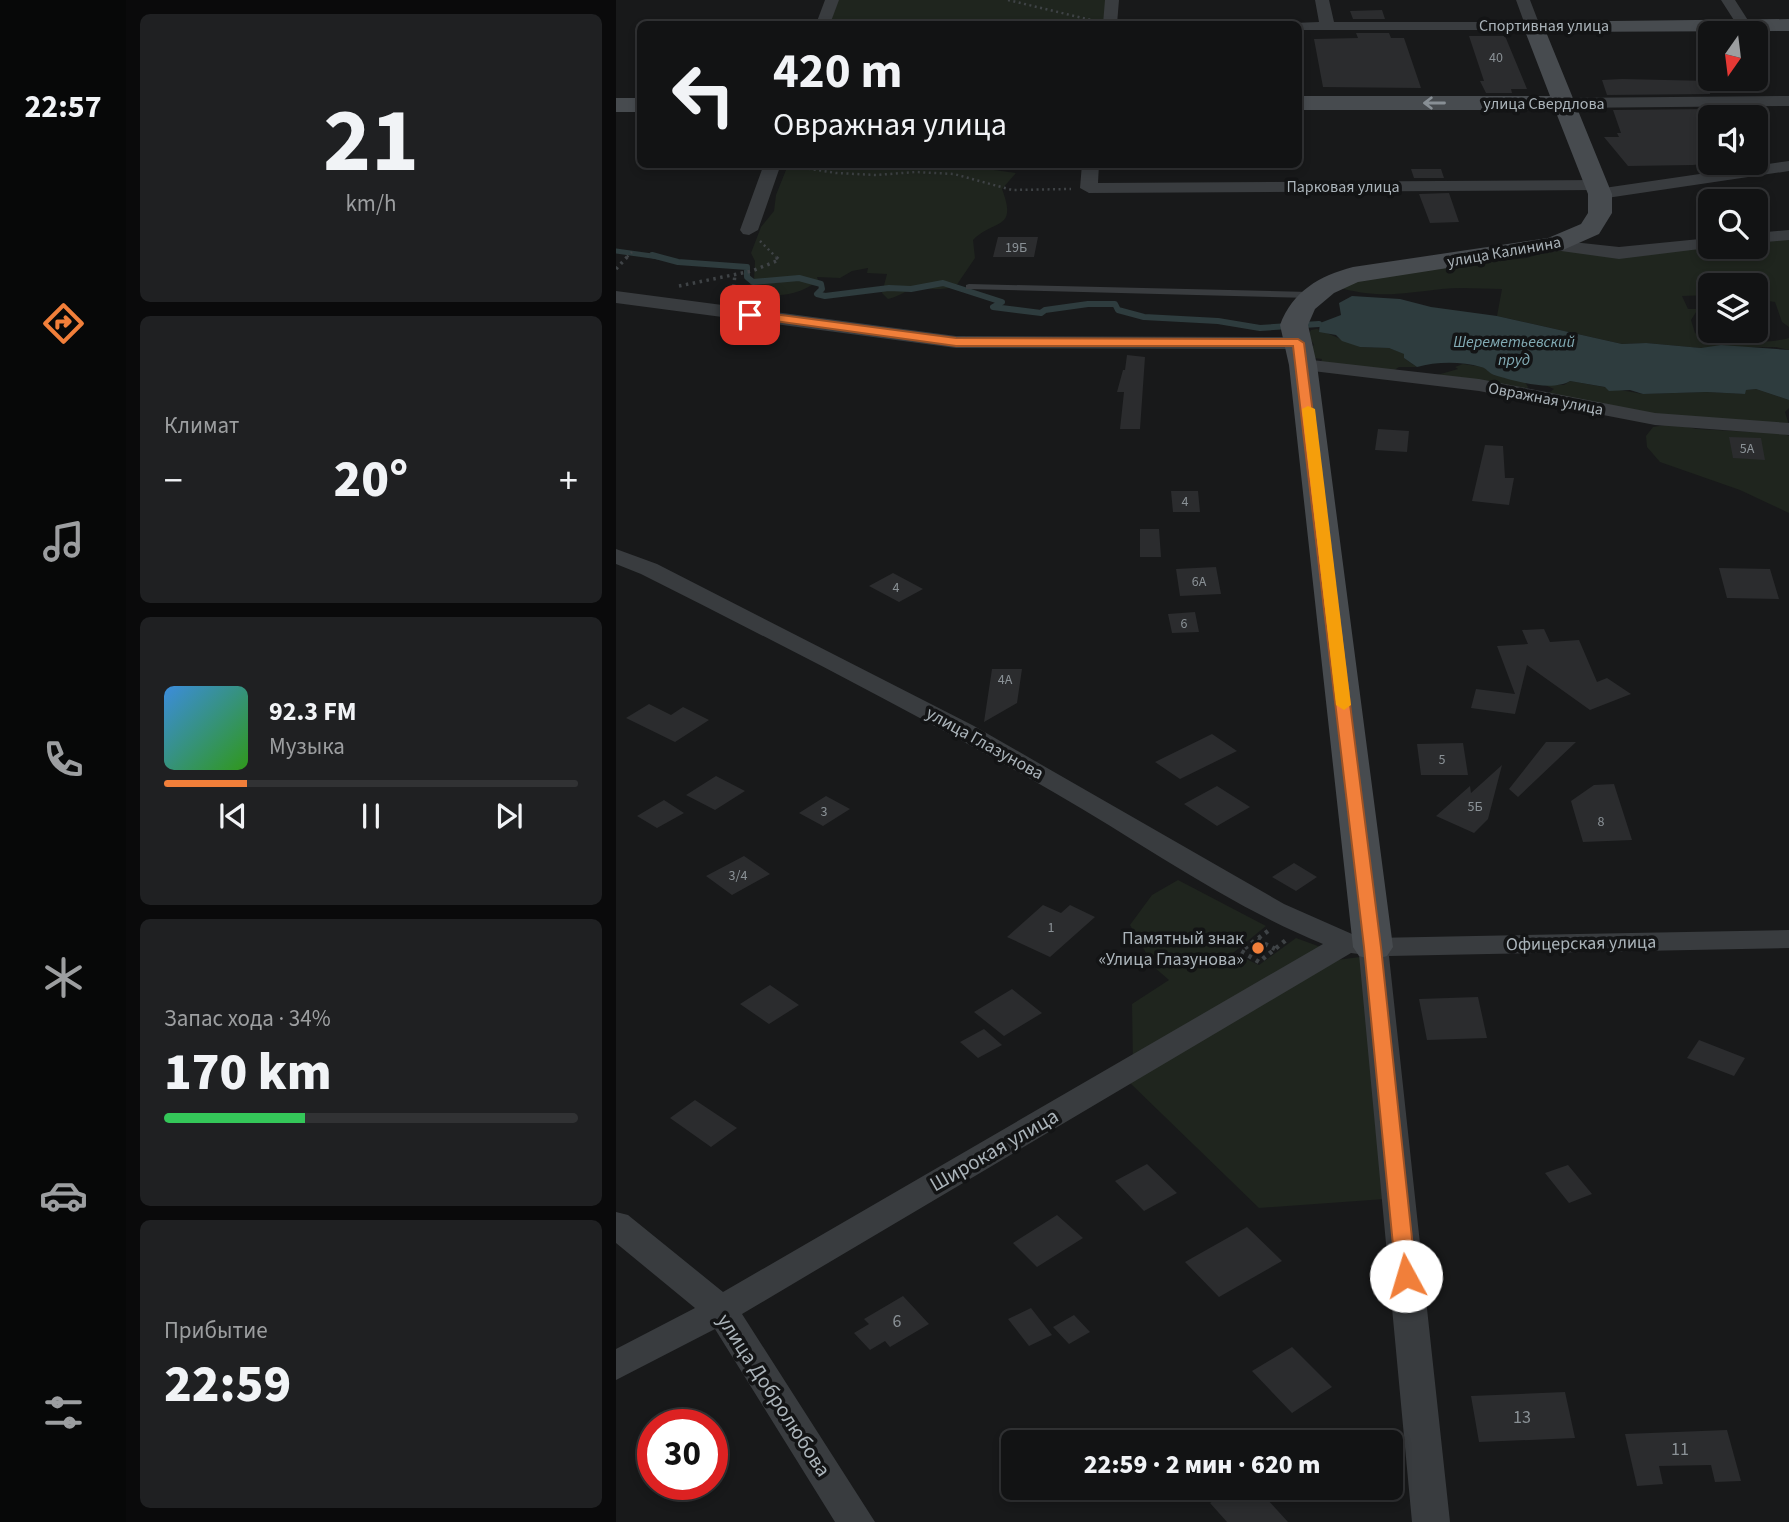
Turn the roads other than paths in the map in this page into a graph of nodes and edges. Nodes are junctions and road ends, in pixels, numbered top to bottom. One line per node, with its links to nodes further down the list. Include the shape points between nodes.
1 (832, 0): 6 (street)
2 (1112, 0): 7 (street)
3 (1322, 0): 13 (street)
4 (1523, 0): 14 (street)
5 (1728, 0): 8 (street)
6 (824, 21)
7 (1110, 21)
8 (1741, 21)
9 (1768, 24): 10 (street, Спортивная улица)
10 (1789, 24)
11 (1698, 25): 14 (street, Спортивная улица)
12 (1302, 26): 13 (street, Спортивная улица)
13 (1327, 26): 14 (street, Спортивная улица)
14 (1533, 26): 17 (street)
15 (1789, 101): 17 (street, улица Свердлова)
16 (1302, 103): 17 (street, улица Свердлова, one-way to 16)
17 (1564, 103): 23 (street)
18 (616, 105): 19 (street)
19 (637, 105)
20 (1789, 166): 23 (street, Парковая улица, via 1627,192)
21 (772, 168): 24 (street)
22 (1091, 168): 23 (street, Парковая улица, via 1089,188)
23 (1599, 189): 28 (street, улица Калинина, via 1600,213 1590,229)
24 (749, 230)
25 (1789, 235): 26 (street)
26 (1768, 237)
27 (1698, 244): 28 (street, via 1619,253)
28 (1554, 245): 30 (street, улица Калинина, via 1353,275)
29 (969, 287): 30 (lane)
30 (1310, 295): 32 (street, via 1294,325)
31 (616, 297): 32 (street, Овражная улица, via 956,342)
32 (1300, 350): 33 (street, Овражная улица, via 1655,419); 36 (street)
33 (1789, 429)
34 (616, 556): 36 (street, улица Глазунова, via 905,698 1294,922)
35 (1789, 939): 36 (street, Офицерская улица)
36 (1360, 945): 38 (street, Широкая улица); 41 (street)
37 (616, 1224): 38 (street, улица Добролюбова)
38 (720, 1310): 39 (street, Широкая улица); 40 (street, улица Добролюбова)
39 (616, 1366)
40 (856, 1522)
41 (1431, 1522)

